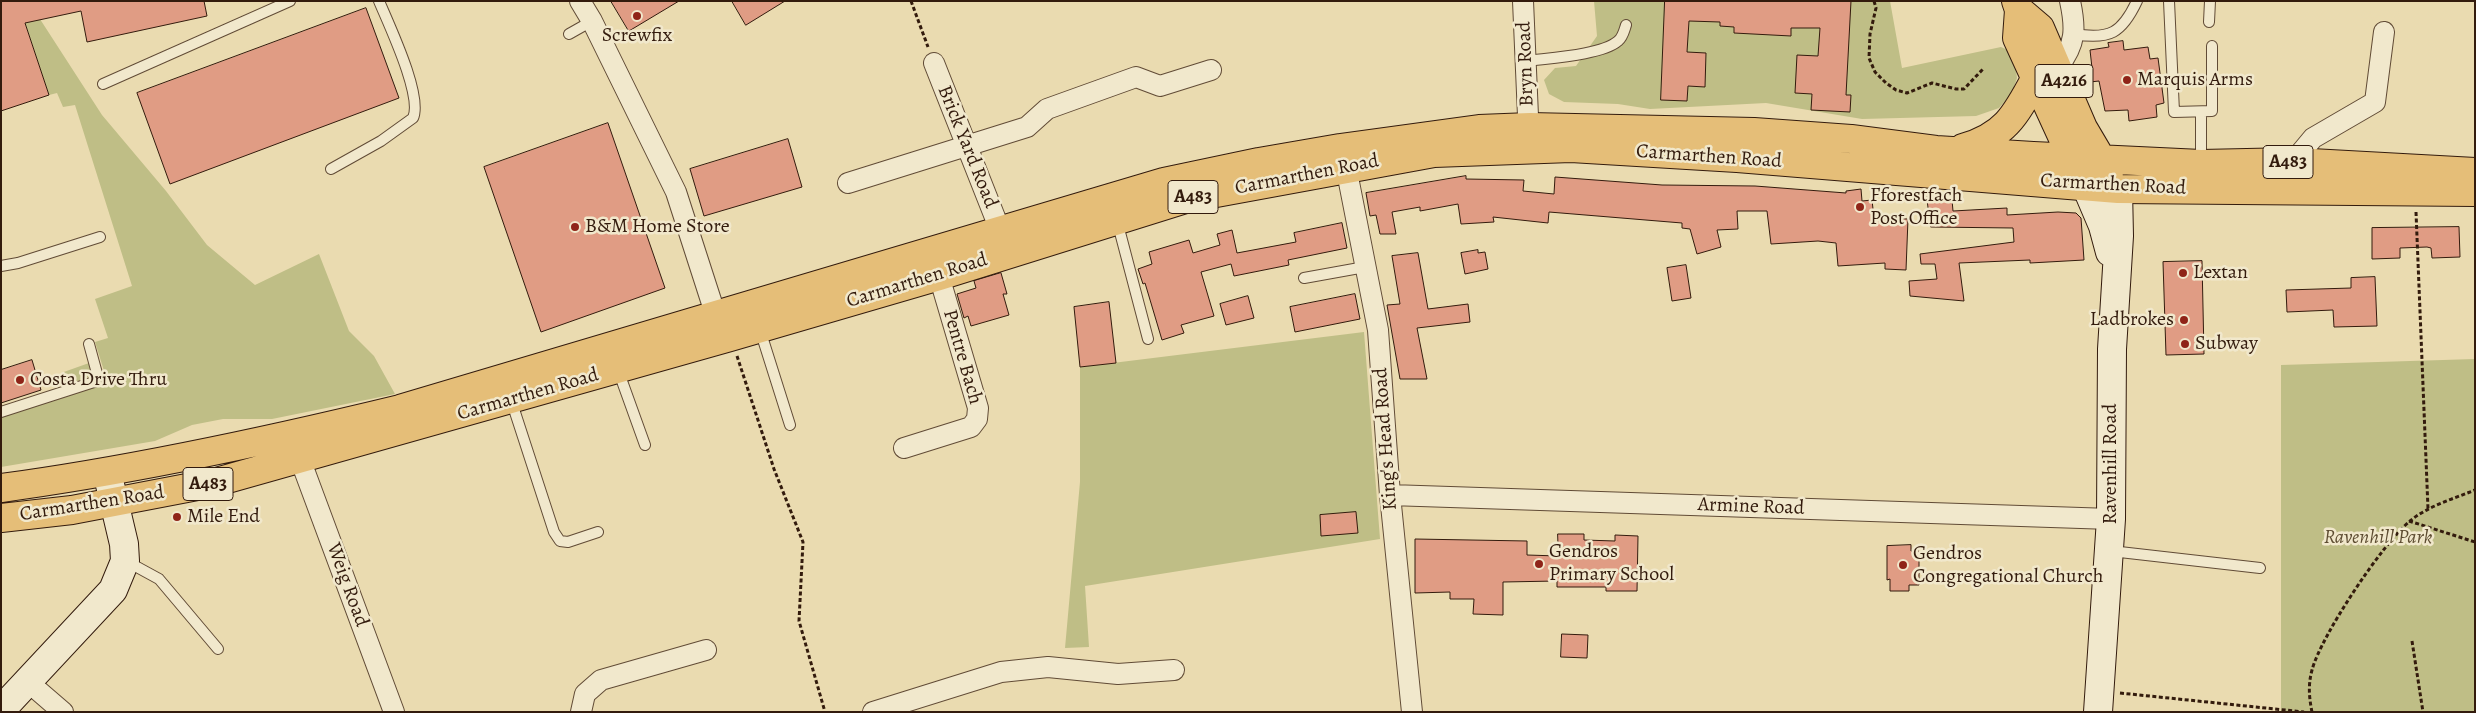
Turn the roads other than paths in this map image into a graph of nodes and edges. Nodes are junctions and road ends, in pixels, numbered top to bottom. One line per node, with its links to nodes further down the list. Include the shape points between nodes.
1 (290, 1): 22 (lane)
2 (379, 1): 32 (lane, via 412,83 416,113 381,141)
3 (580, 1): 10 (street)
4 (1523, 1): 17 (street, Bryn Road)
5 (2070, 1): 15 (street)
6 (2137, 1): 15 (lane, via 2123,26 2110,34 2090,37)
7 (2170, 1): 23 (lane, via 2174,112)
8 (2210, 1): 11 (lane)
9 (2017, 5): 19 (main road, A4216, via 2040,28); 21 (main road, A4216, via 2017,38)
10 (592, 21): 14 (lane); 46 (street, via 676,192)
11 (2209, 22)
12 (1626, 25): 17 (lane, via 1623,36 1605,47)
13 (2384, 32): 29 (street, via 2375,102 2314,138)
14 (569, 34)
15 (2074, 34): 19 (street, via 2069,52)
16 (2212, 46): 23 (lane, via 2212,112)
17 (1527, 60): 24 (street, Bryn Road)
18 (934, 63): 25 (street, Brick Yard Road)
19 (2058, 67): 28 (main road, A4216, via 2083,128)
20 (1211, 70): 25 (street, via 1160,86 1136,77 1046,108 1027,127)
21 (2035, 79): 26 (main road, via 2005,128 1984,142); 27 (main road, A4216)
22 (103, 84)
23 (2201, 112): 30 (lane)
24 (1530, 127): 26 (main road, Carmarthen Road / A483, via 1754,132); 39 (main road, Carmarthen Road / A483, via 1433,134 1259,162 1164,182)
25 (967, 146): 34 (street); 39 (street, Brick Yard Road)
26 (1954, 151): 27 (main road, Carmarthen Road / A483)
27 (2071, 158): 28 (main road, Carmarthen Road / A483); 35 (main road)
28 (2102, 160): 30 (main road, Carmarthen Road / A483); 36 (main road)
29 (2293, 162): 30 (main road, Carmarthen Road / A483); 33 (main road, Carmarthen Road / A483)
30 (2201, 164)
31 (1346, 167): 35 (main road, Carmarthen Road / A483, via 1434,153 1571,148); 38 (main road, Carmarthen Road / A483, via 1189,198); 42 (street, King's Head Road)
32 (330, 170)
33 (2475, 172)
34 (848, 183)
35 (2086, 186): 36 (main road, Carmarthen Road / A483); 43 (street, Ravenhill Road, via 2103,226)
36 (2118, 189): 37 (main road, Carmarthen Road / A483); 43 (street, Ravenhill Road)
37 (2475, 192)
38 (1117, 220): 44 (main road, Carmarthen Road / A483); 48 (lane)
39 (1000, 230): 46 (main road, Carmarthen Road / A483)
40 (100, 236): 41 (lane)
41 (1, 266)
42 (1365, 267): 45 (lane); 59 (street, King's Head Road, via 1378,330)
43 (2116, 275): 62 (street, Ravenhill Road)
44 (939, 276): 47 (main road, Carmarthen Road / A483); 55 (street, Pentre Bach, via 978,408 978,419 971,427)
45 (1304, 278)
46 (723, 326): 47 (main road, Carmarthen Road / A483); 50 (main road, Carmarthen Road / A483); 57 (main road, Carmarthen Road / A483, via 304,432)
47 (759, 328): 53 (lane)
48 (1148, 339)
49 (90, 347): 52 (lane, via 98,370 94,382)
50 (618, 369): 51 (main road, Carmarthen Road / A483); 54 (lane)
51 (511, 400): 56 (main road, Carmarthen Road / A483); 63 (lane, via 554,532 560,541 568,542)
52 (1, 412)
53 (790, 425)
54 (646, 445)
55 (904, 448)
56 (300, 459): 60 (main road, Carmarthen Road / A483, via 213,483); 74 (street, Weig Road)
57 (107, 472): 58 (main road, Carmarthen Road / A483); 60 (street)
58 (1, 488)
59 (1390, 495): 62 (street, Armine Road); 77 (street, King's Head Road)
60 (114, 502): 61 (main road, Carmarthen Road / A483); 65 (street)
61 (1, 518)
62 (2111, 519): 64 (street, Ravenhill Road)
63 (598, 532)
64 (2110, 551): 66 (lane); 71 (street, Ravenhill Road)
65 (125, 561): 67 (lane, via 159,579); 70 (street, via 113,590)
66 (2260, 568)
67 (218, 649)
68 (706, 650): 75 (street, via 600,680 585,694)
69 (1174, 670): 76 (street, via 1118,674 1048,667 1001,672)
70 (27, 681): 72 (street); 73 (street)
71 (2098, 701)
72 (1, 710)
73 (62, 712)
74 (394, 712)
75 (581, 712)
76 (873, 712)
77 (1412, 712)

